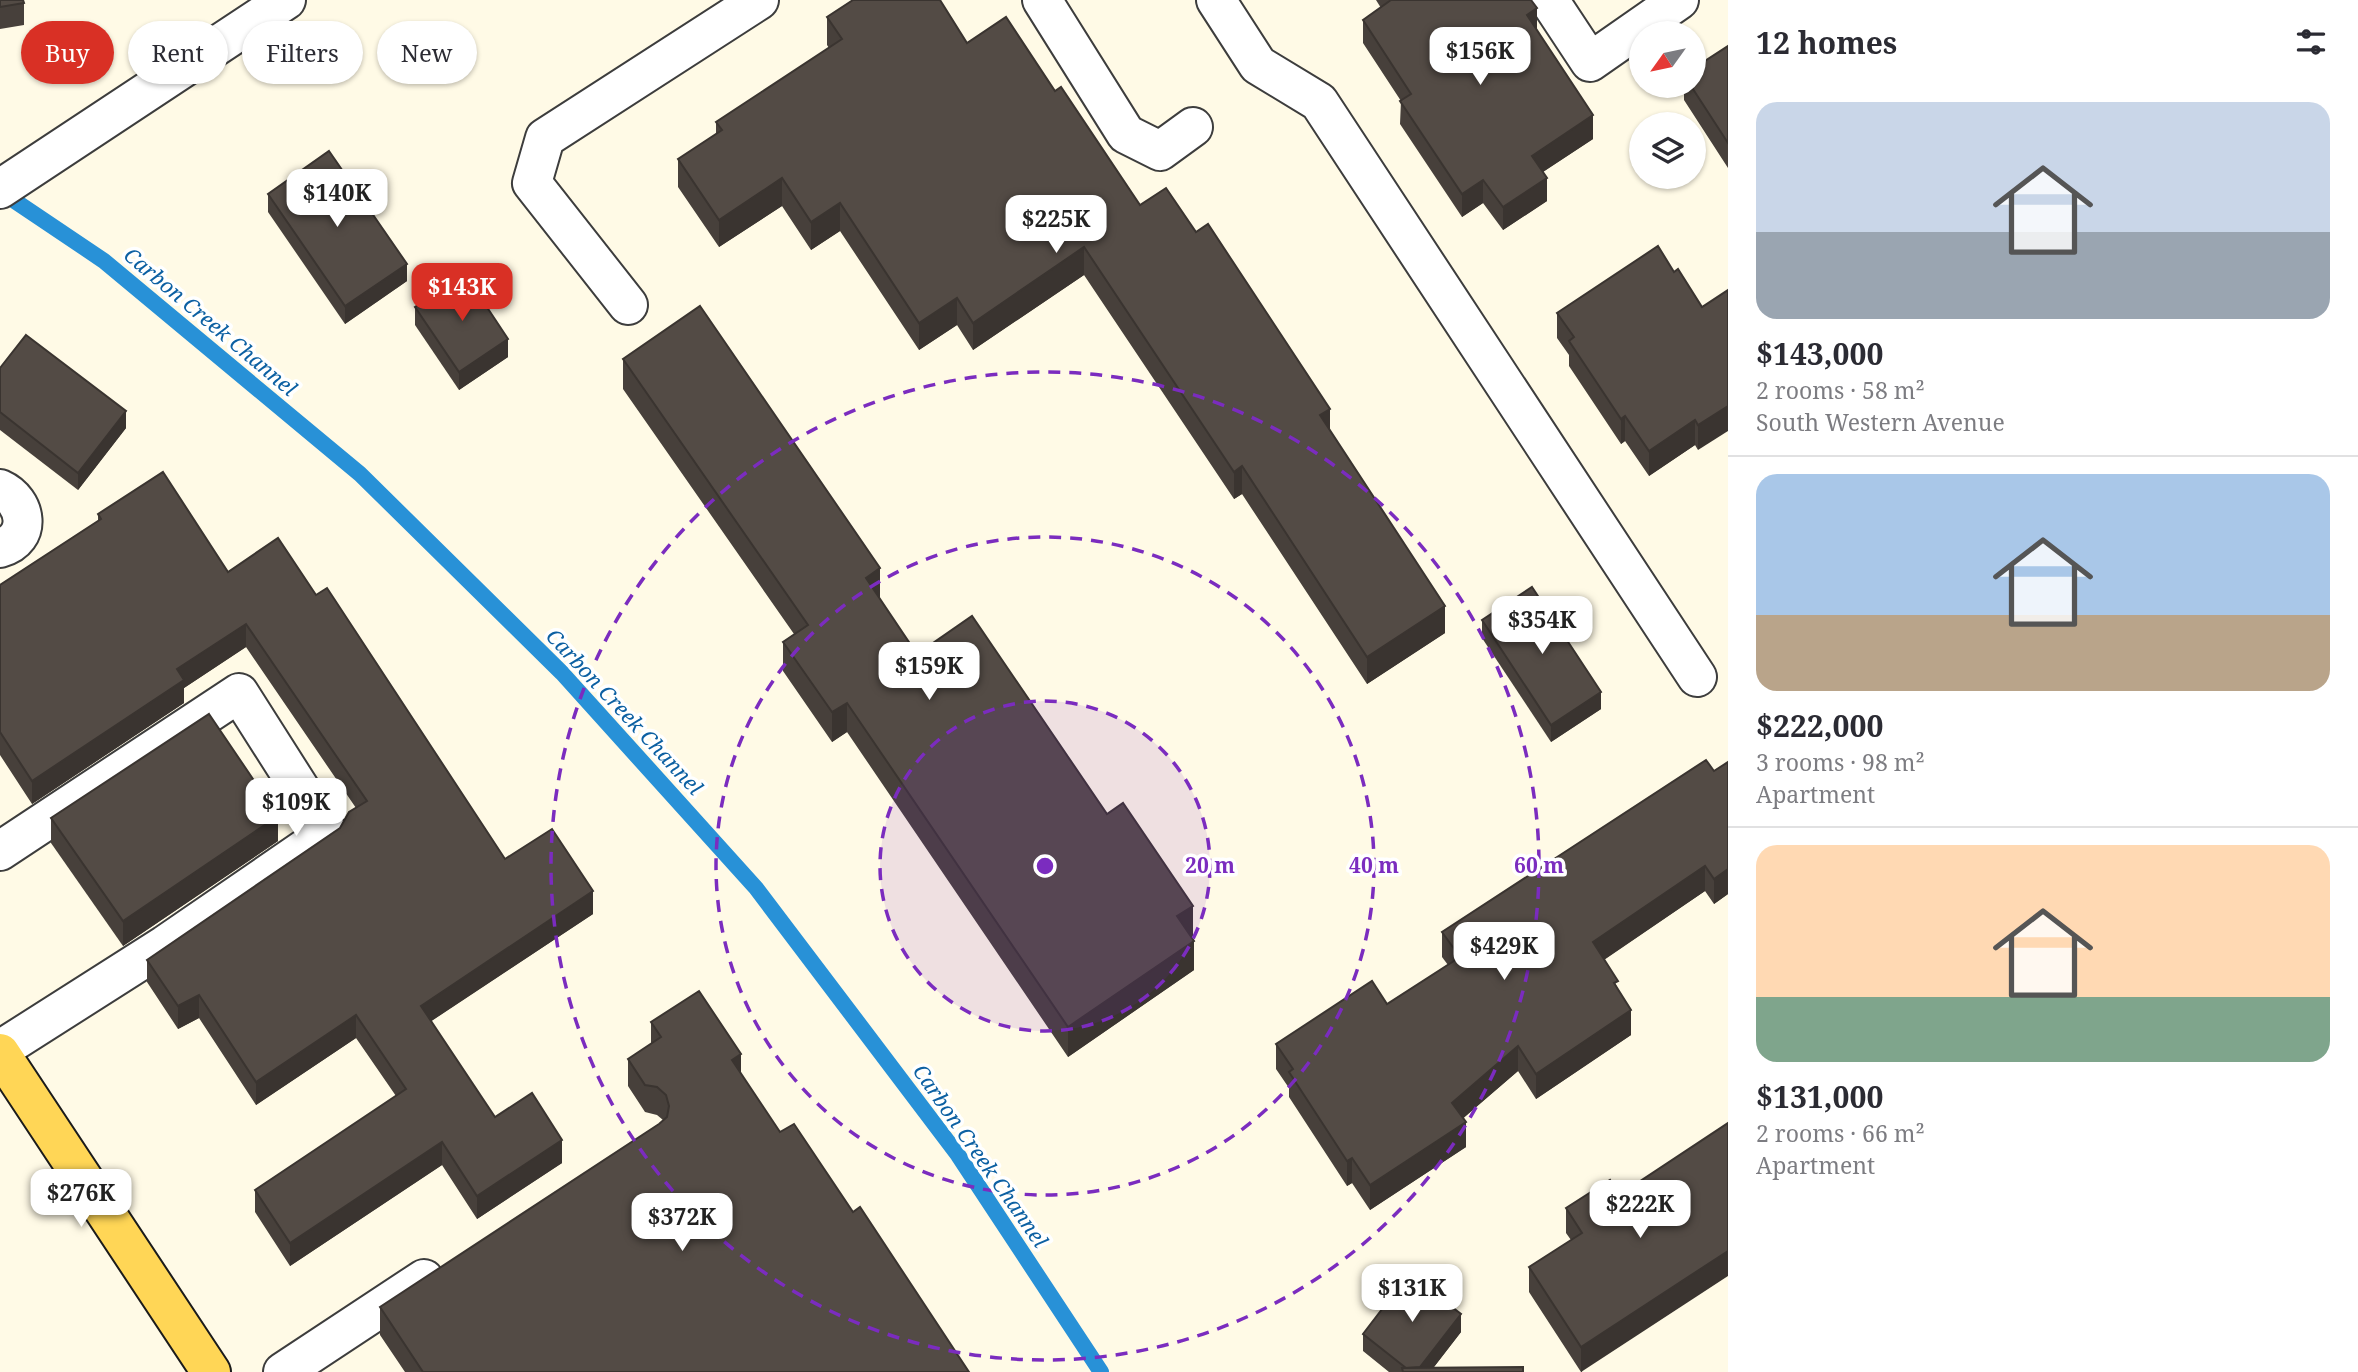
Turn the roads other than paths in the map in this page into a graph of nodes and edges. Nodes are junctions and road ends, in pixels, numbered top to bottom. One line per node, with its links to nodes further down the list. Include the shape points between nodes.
1 (286, 0): 8 (street)
2 (759, 0): 9 (street, via 545,138 533,183)
3 (1042, 0): 7 (street, via 1126,134 1160,151)
4 (1216, 0): 12 (street, via 1258,65 1319,102)
5 (1549, 0): 6 (street, via 1590,62)
6 (1679, 0)
7 (1193, 127)
8 (0, 190)
9 (628, 305)
10 (0, 489): 11 (street, via 16,498 24,516 19,535)
11 (0, 548)
12 (1697, 677)
13 (0, 851): 14 (street, via 239,693 328,833)
14 (0, 1051): 16 (main road)
15 (453, 1260): 17 (street)
16 (211, 1372)
17 (283, 1372)

